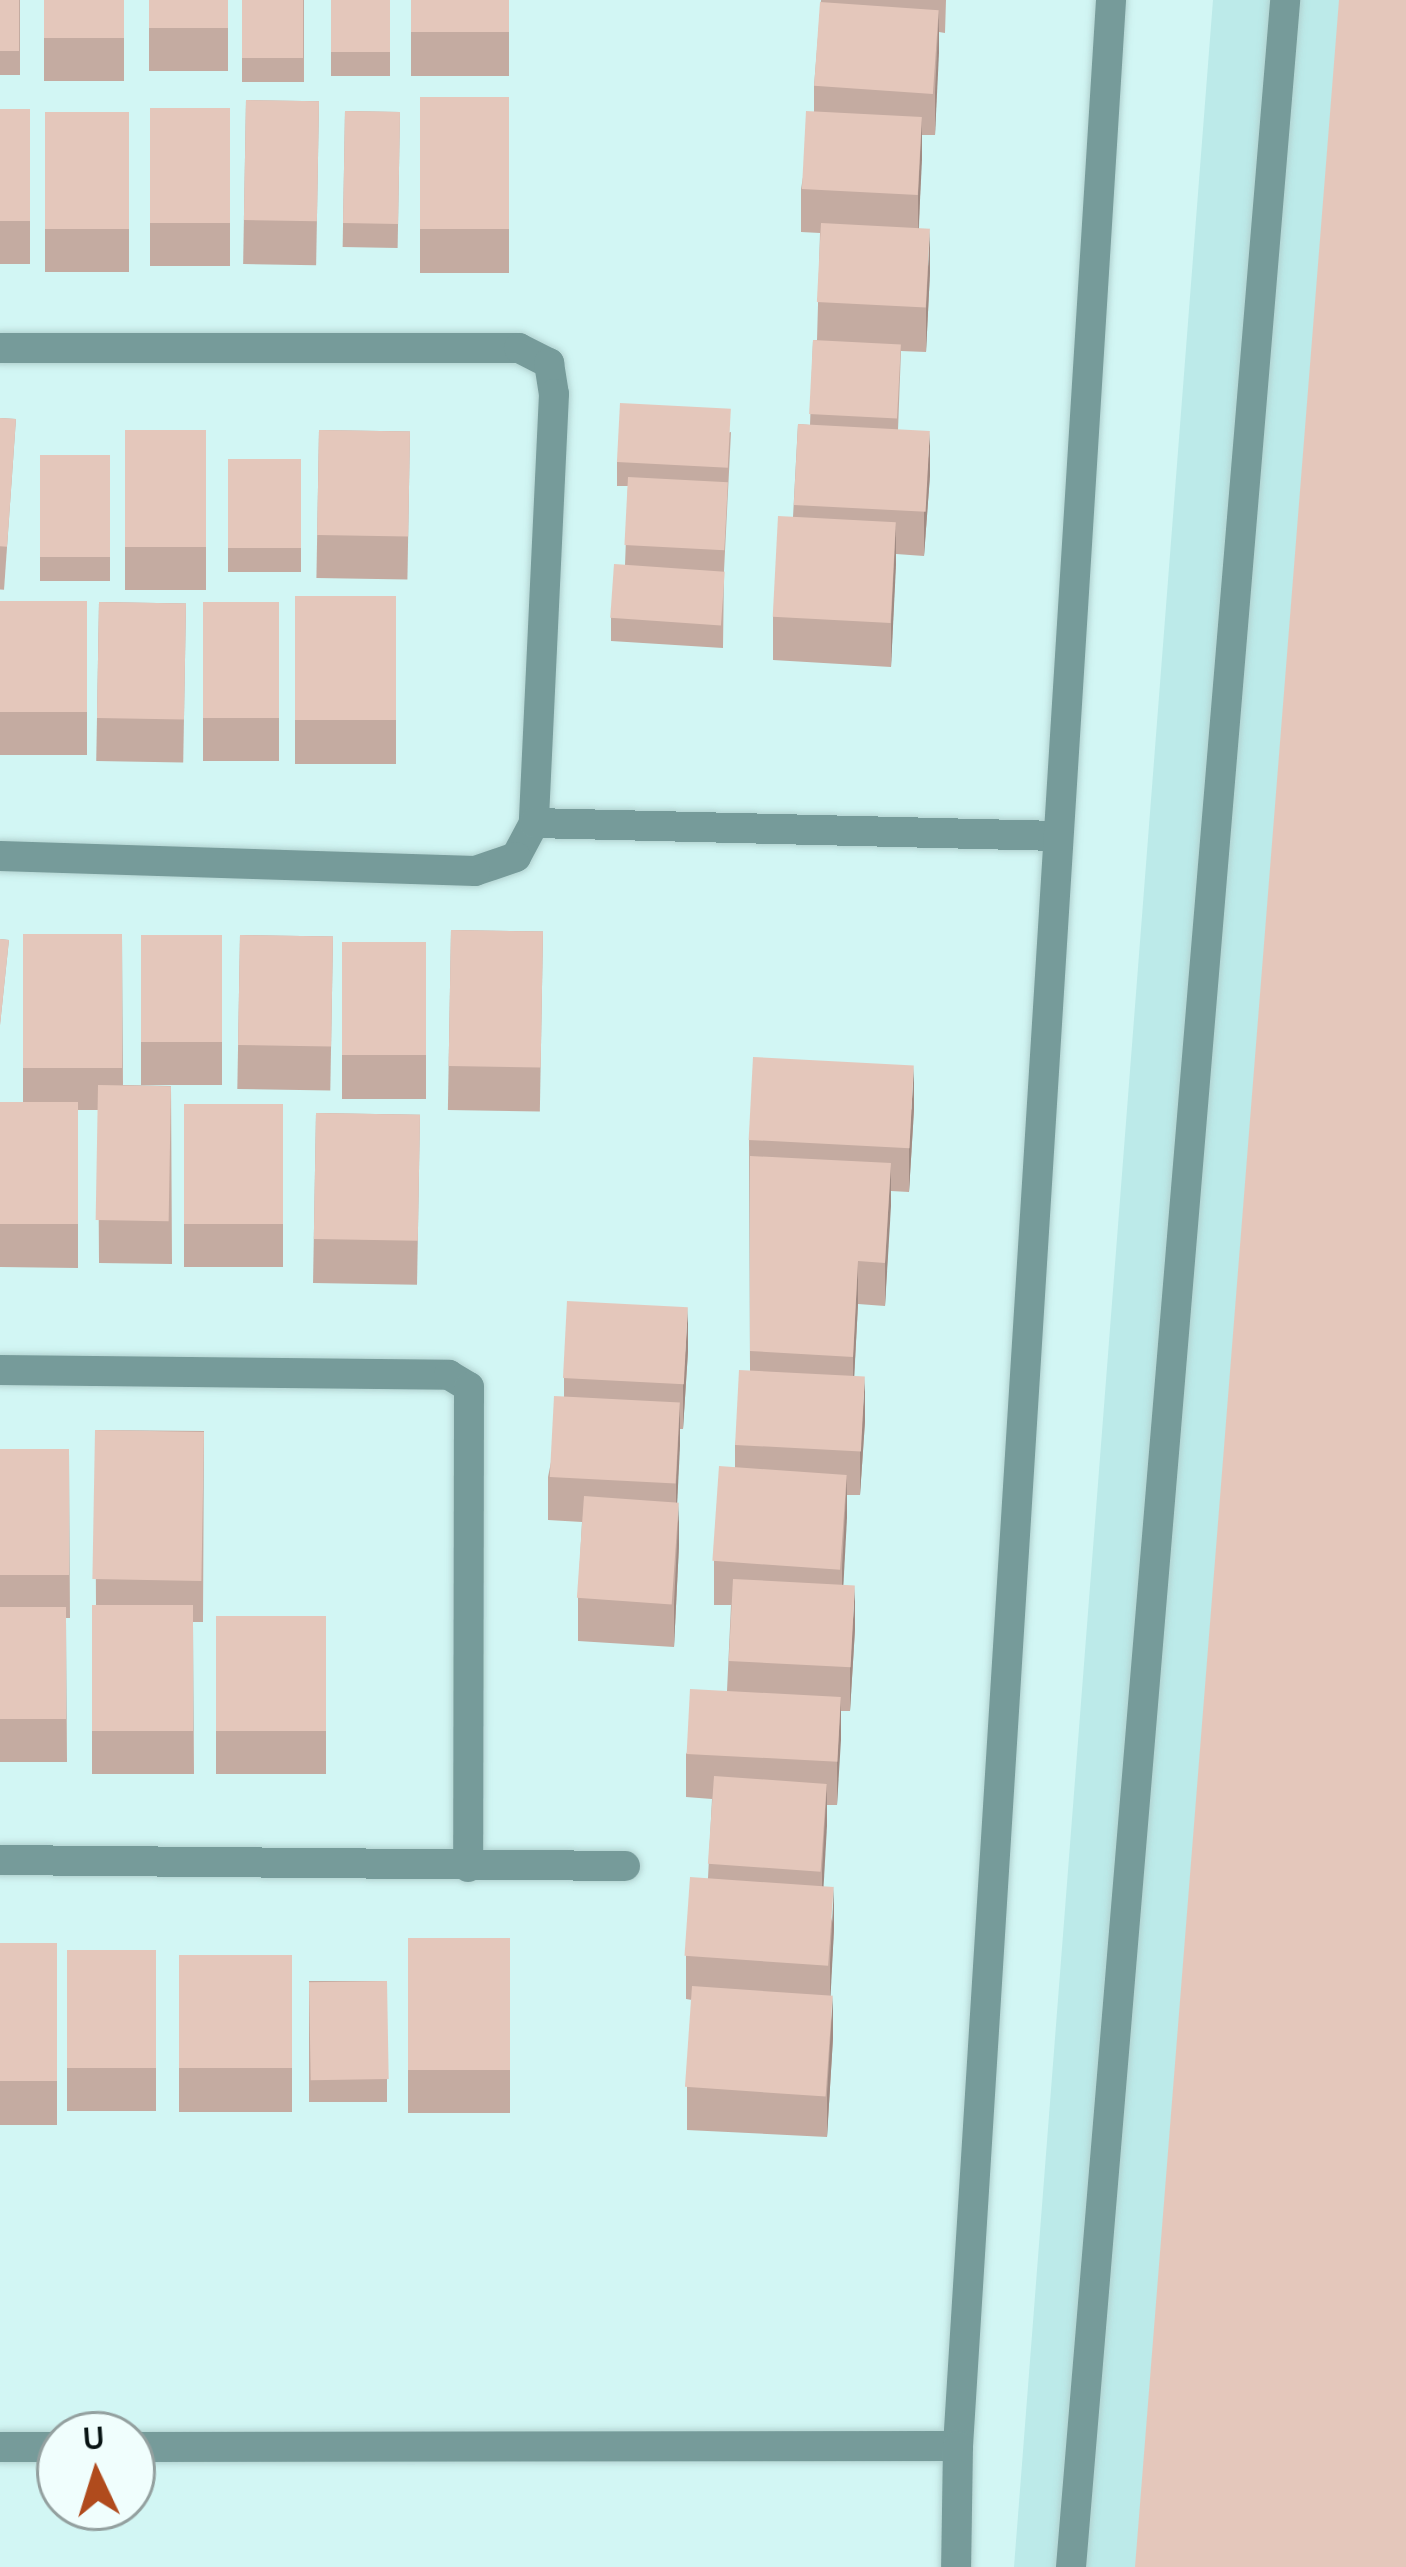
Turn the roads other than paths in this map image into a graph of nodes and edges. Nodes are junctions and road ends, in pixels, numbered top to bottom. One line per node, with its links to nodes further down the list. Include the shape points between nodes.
1 (1111, 0): 5 (street)
2 (1285, 0): 16 (street)
3 (0, 348): 4 (street, via 519,348 549,363 554,394)
4 (534, 823): 5 (street); 6 (street, via 516,857 476,871)
5 (1058, 836): 14 (street)
6 (0, 856)
7 (0, 1370): 10 (street, via 449,1375 469,1387)
8 (0, 1860): 10 (street)
9 (625, 1866): 10 (street)
10 (468, 1867)
11 (0, 2446): 12 (street)
12 (36, 2446)
13 (156, 2446): 14 (street)
14 (958, 2446): 15 (street)
15 (956, 2567)
16 (1071, 2567)

